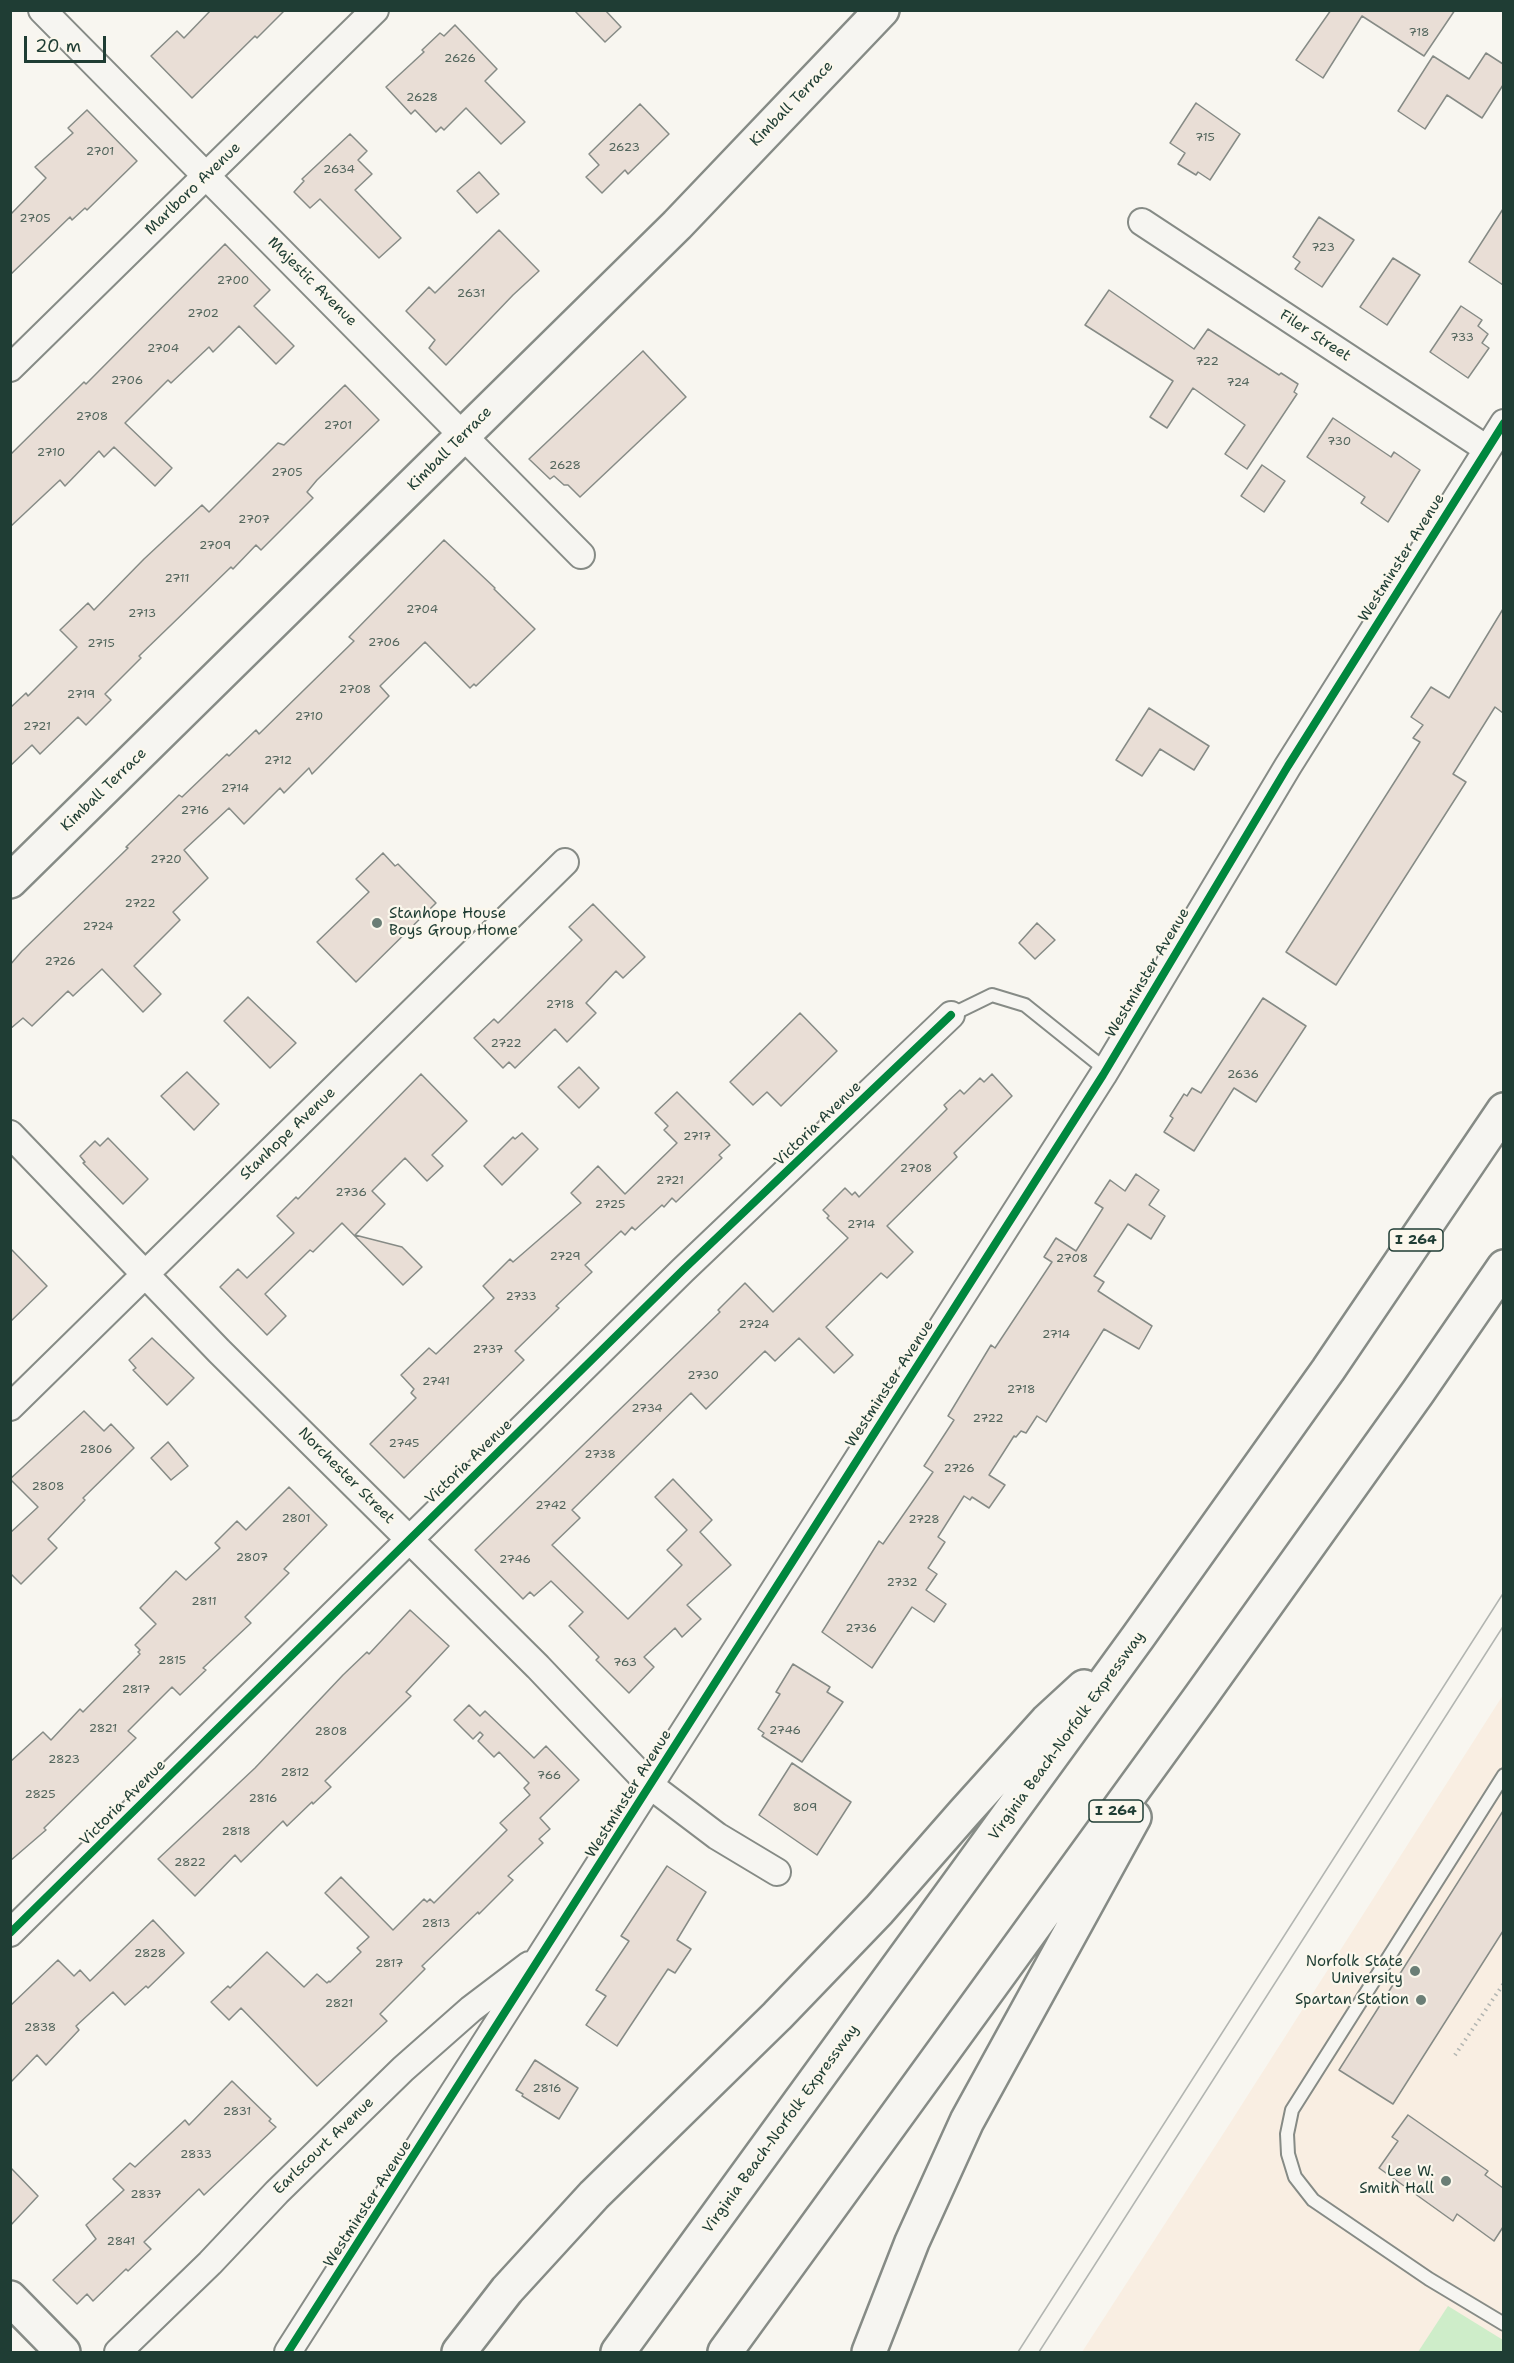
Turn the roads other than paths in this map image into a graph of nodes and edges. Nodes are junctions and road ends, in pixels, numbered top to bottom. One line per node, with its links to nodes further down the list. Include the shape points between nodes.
1 (42, 10): 4 (street, Majestic Avenue)
2 (375, 10): 4 (street, Marlboro Avenue)
3 (882, 10): 8 (main road, Kimball Terrace, via 677,225)
4 (206, 176): 6 (street, Marlboro Avenue); 8 (street, Majestic Avenue)
5 (1142, 222): 9 (street, Filer Street)
6 (10, 368)
7 (1503, 423): 9 (street, Westminster Avenue)
8 (464, 435): 10 (street, Majestic Avenue); 12 (main road, Kimball Terrace)
9 (1487, 449): 14 (street, Westminster Avenue, via 1288,766)
10 (581, 555)
11 (566, 862): 18 (street, Stanhope Avenue)
12 (10, 881)
13 (951, 1015): 14 (lane, via 992,994 1025,1005); 20 (street, Victoria Avenue)
14 (1106, 1070): 24 (street, Westminster Avenue)
15 (1503, 1110): 21 (main road, Virginia Beach-Norfolk Expressway / I 264, via 1328,1370)
16 (10, 1134): 18 (street, Norchester Street)
17 (1503, 1267): 22 (main road, I 264)
18 (146, 1274): 19 (street, Stanhope Avenue); 20 (street, Norchester Street)
19 (10, 1407)
20 (409, 1539): 24 (street, Norchester Street); 26 (street, Victoria Avenue)
21 (1138, 1637): 33 (main road, via 1047,1721 872,1918 594,2195 507,2290); 34 (main road, Virginia Beach-Norfolk Expressway / I 264)
22 (1201, 1696): 35 (main road, I 264); 36 (main road, via 967,2121 912,2242)
23 (1503, 1775): 29 (lane, via 1292,2110 1287,2134 1295,2177 1312,2200 1428,2279)
24 (651, 1786): 25 (street, Norchester Street, via 717,1836); 27 (street, Westminster Avenue)
25 (777, 1872)
26 (10, 1933)
27 (544, 1954): 31 (street, Earlscourt Avenue, via 471,2009 403,2069); 32 (street, Westminster Avenue)
28 (10, 2298): 30 (main road)
29 (1503, 2324)
30 (63, 2352)
31 (118, 2352)
32 (288, 2352)
33 (459, 2352)
34 (618, 2352)
35 (725, 2352)
36 (869, 2352)

